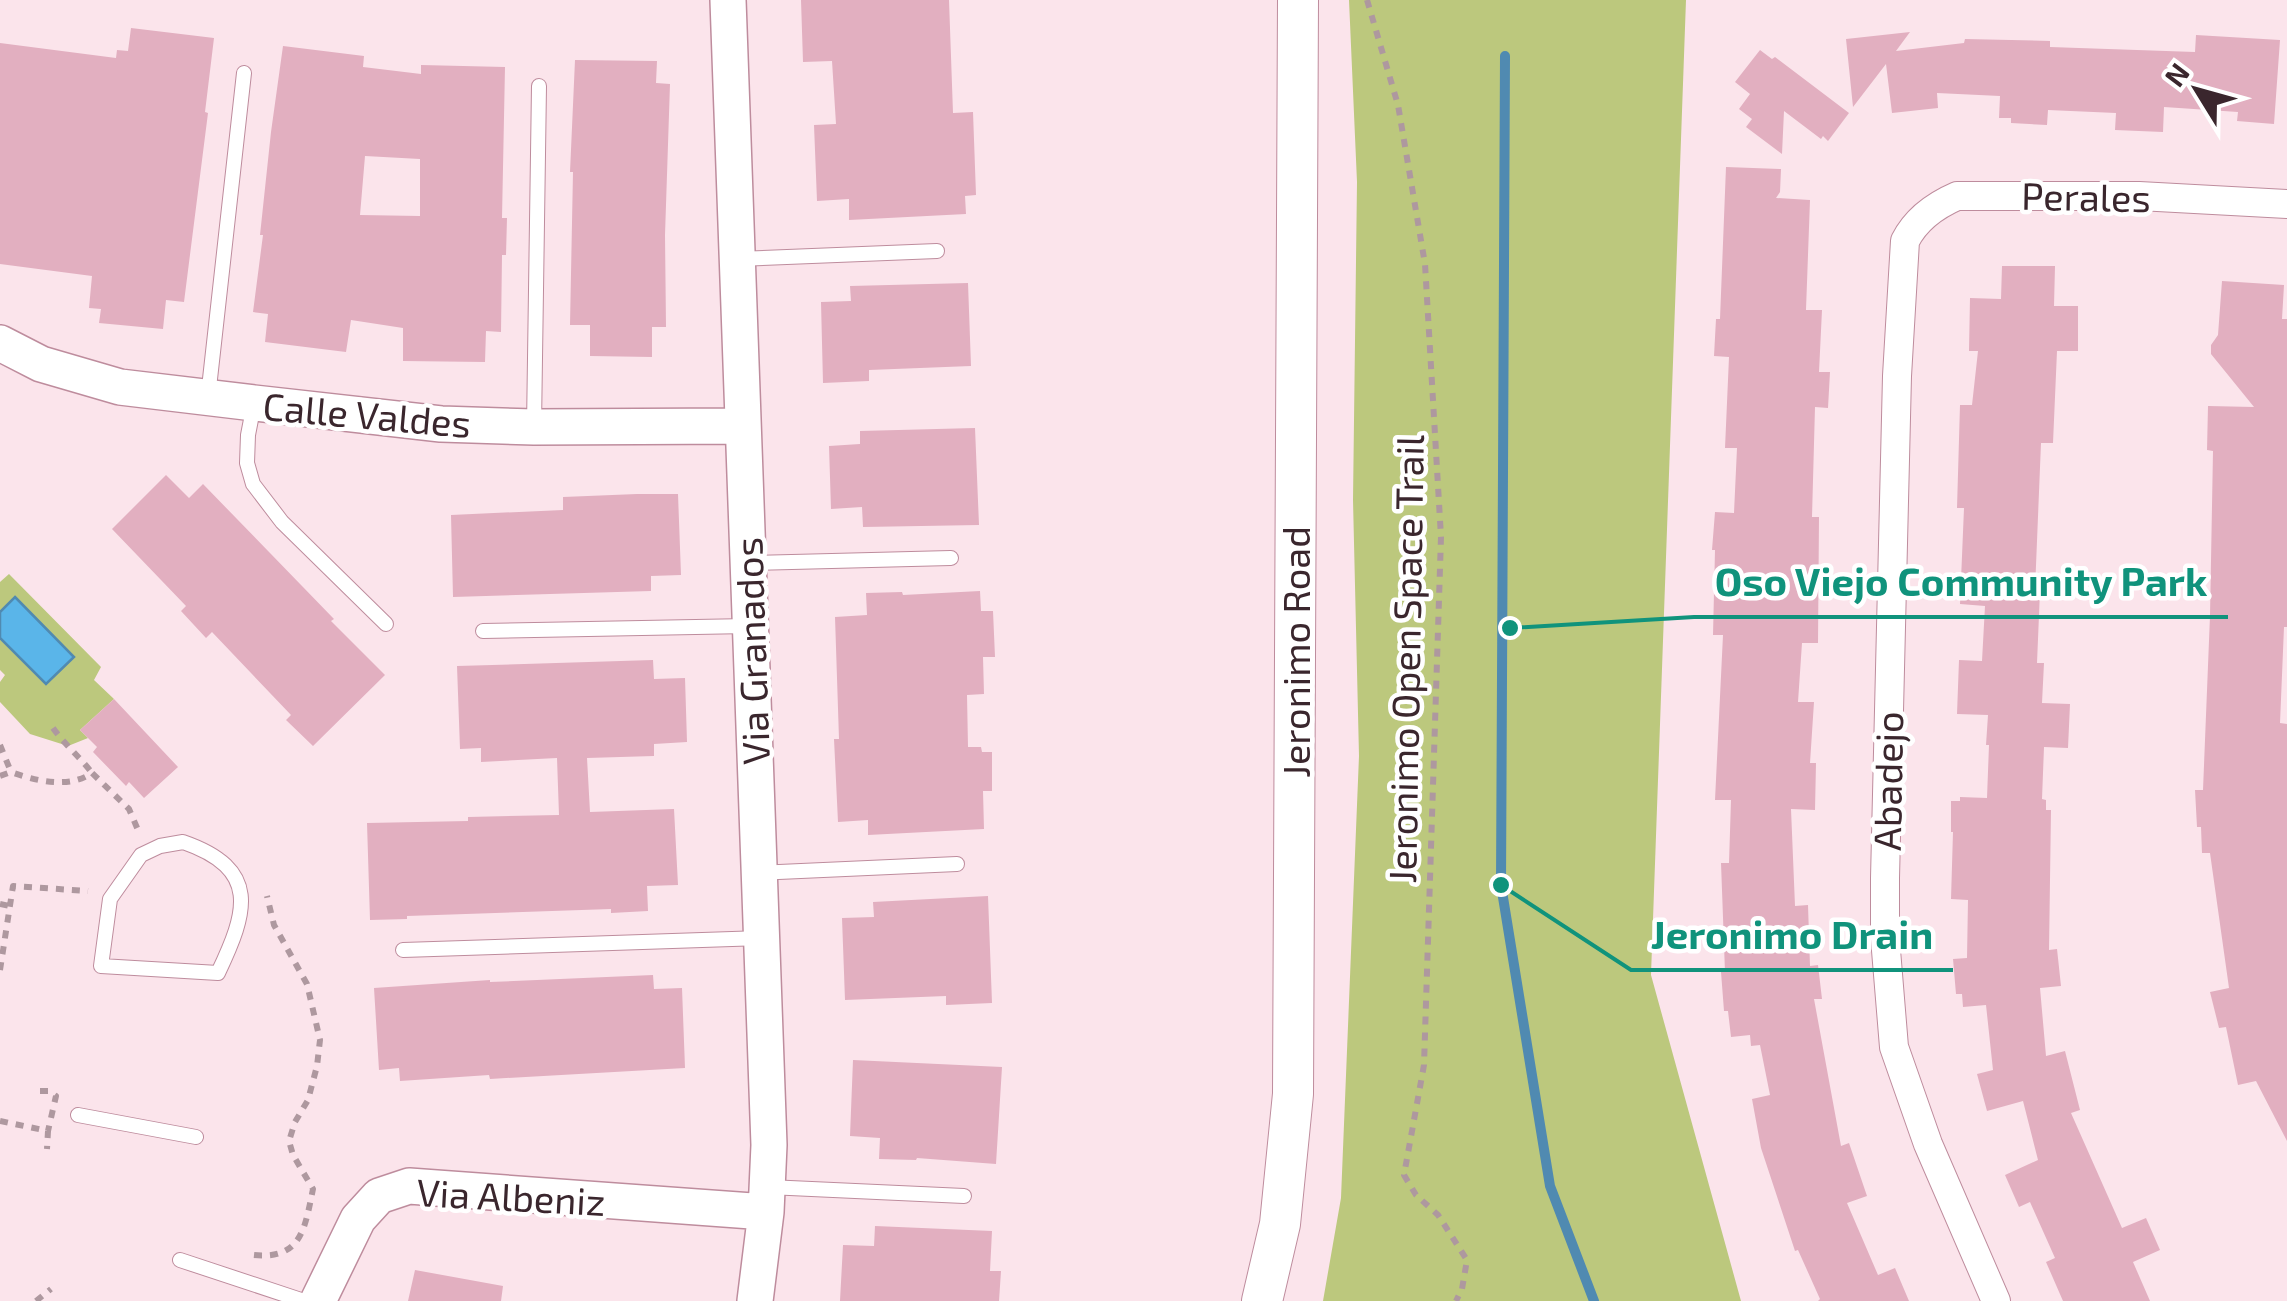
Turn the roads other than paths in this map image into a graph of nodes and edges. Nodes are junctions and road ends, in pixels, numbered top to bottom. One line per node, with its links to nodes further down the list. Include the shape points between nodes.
1 (728, 0): 8 (street, Via Granados)
2 (1298, 0): 32 (main road, Jeronimo Road, via 1293,1094 1280,1224)
3 (244, 74): 10 (lane)
4 (539, 86): 13 (lane)
5 (2287, 204): 6 (street, Perales, via 1957,196 1914,225)
6 (1904, 241): 33 (street, Abadejo, via 1884,878 1894,1046)
7 (938, 251): 8 (lane)
8 (736, 260): 12 (street, Via Granados)
9 (0, 343): 10 (street, Calle Valdes, via 40,364 120,388)
10 (208, 398): 11 (street, Calle Valdes)
11 (254, 403): 13 (street, Calle Valdes); 16 (lane, via 247,462 252,484)
12 (743, 426): 13 (street, Calle Valdes); 15 (street, Via Granados)
13 (534, 427)
14 (950, 558): 15 (lane)
15 (749, 562): 17 (street, Via Granados)
16 (386, 624)
17 (750, 626): 18 (lane); 20 (street, Via Granados)
18 (483, 631)
19 (957, 864): 20 (lane)
20 (758, 873): 21 (street, Via Granados)
21 (763, 938): 22 (lane); 27 (street, Via Granados)
22 (403, 950)
23 (218, 973): 23 (lane, via 101,966 110,900 141,855 183,842 229,867 241,892 241,918)
24 (78, 1115): 25 (lane)
25 (196, 1137)
26 (964, 1196): 27 (lane)
27 (766, 1199): 30 (street, Via Albeniz, via 408,1186 379,1196 358,1219); 31 (street, Via Granados)
28 (180, 1260): 29 (lane)
29 (304, 1301)
30 (318, 1301)
31 (756, 1301)
32 (1262, 1301)
33 (1996, 1301)

